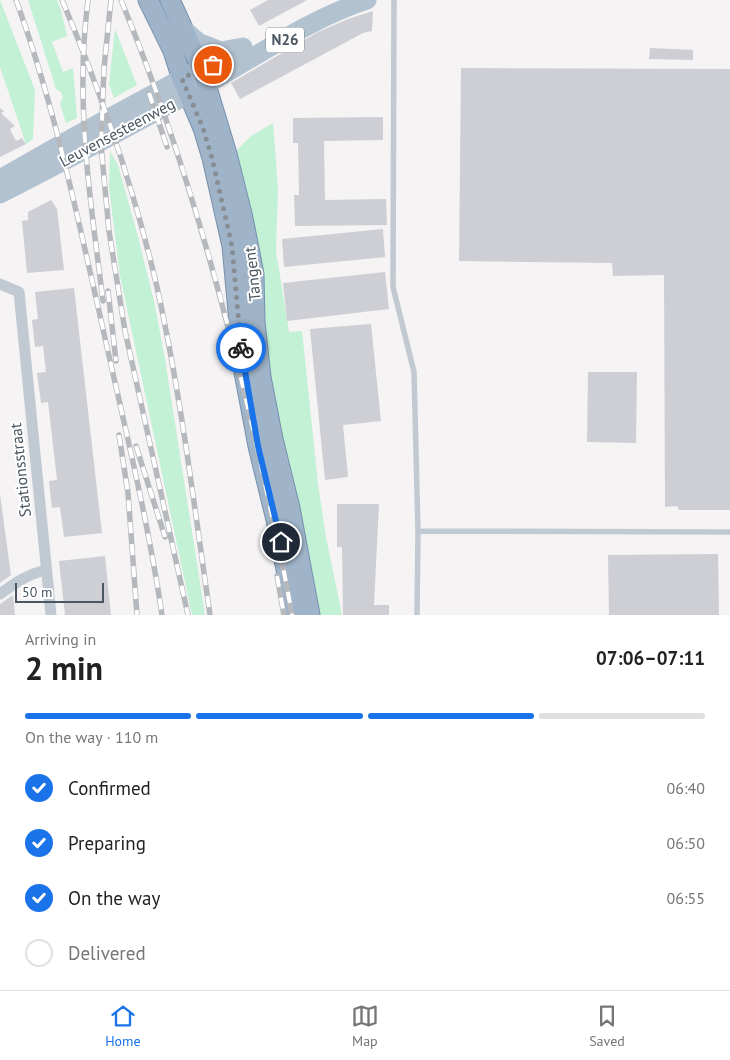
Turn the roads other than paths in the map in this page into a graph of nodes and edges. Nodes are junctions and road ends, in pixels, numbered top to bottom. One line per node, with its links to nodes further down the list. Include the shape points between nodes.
1 (148, 0): 9 (highway, Tangent)
2 (170, 0): 6 (highway, Tangent)
3 (338, 0): 7 (main road, Leuvensesteenweg / N26)
4 (366, 0): 8 (main road, Leuvensesteenweg / N26)
5 (394, 0): 13 (lane, via 393,287 414,372)
6 (182, 28): 7 (main road, via 198,42 221,51); 8 (highway, Tangent)
7 (249, 46): 8 (main road, Leuvensesteenweg / N26)
8 (203, 77): 9 (main road, Leuvensesteenweg / N26); 19 (highway, Tangent, via 227,154 248,241 254,274 261,377)
9 (185, 86): 10 (main road, Leuvensesteenweg / N26); 11 (main road, Leuvensesteenweg / N26); 18 (highway, Tangent, via 212,158 232,246 243,366)
10 (0, 179)
11 (0, 194)
12 (0, 284): 15 (street, Stationsstraat, via 19,292)
13 (418, 531): 14 (lane); 20 (lane)
14 (730, 532)
15 (46, 570): 16 (street, via 25,576); 17 (street, Stationsstraat)
16 (0, 594)
17 (51, 615)
18 (295, 615)
19 (310, 615)
20 (417, 615)

